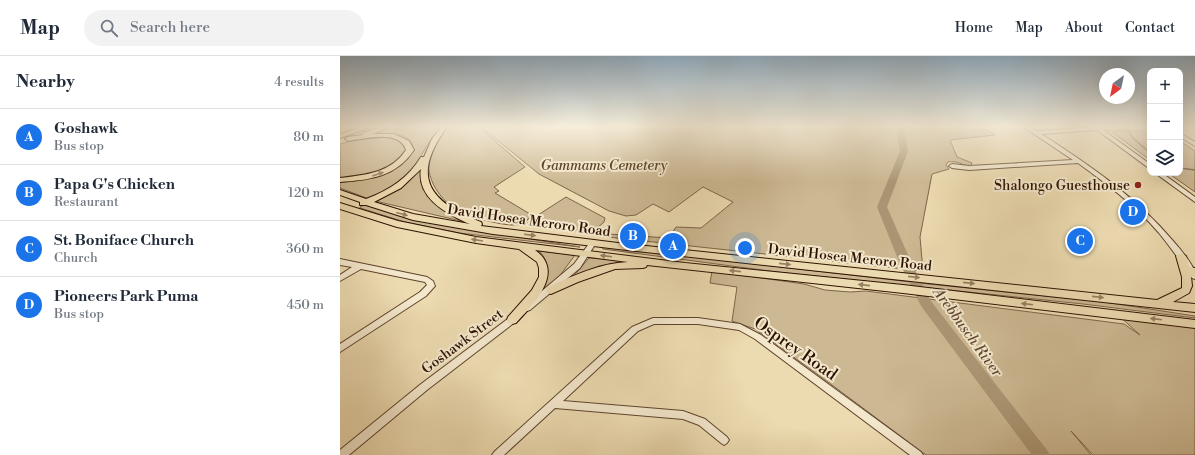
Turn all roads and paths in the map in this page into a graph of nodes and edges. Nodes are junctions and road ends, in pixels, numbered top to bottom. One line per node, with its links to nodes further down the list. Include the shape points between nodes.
1 (408, 146): 12 (main road, one-way to 1, via 381,173 408,155)
2 (432, 146): 7 (main road)
3 (1056, 146): 6 (street)
4 (1061, 146): 6 (street)
5 (1121, 146): 9 (street)
6 (1066, 152): 8 (street)
7 (428, 154): 15 (main road, via 419,169 404,183); 17 (main road, via 424,181 435,199 453,213)
8 (1080, 161): 10 (street, via 969,168); 21 (street, via 1130,199)
9 (1147, 165)
10 (952, 166)
11 (1162, 176): 14 (street)
12 (340, 180)
13 (340, 192): 15 (main road, David Hosea Meroro Road)
14 (1195, 200)
15 (365, 202): 16 (main road); 17 (main road, David Hosea Meroro Road, one-way to 17, via 413,216)
16 (341, 207): 19 (main road, David Hosea Meroro Road, one-way to 16, via 414,228)
17 (493, 230): 18 (main road, David Hosea Meroro Road, one-way to 18)
18 (593, 243): 20 (street, Goshawk Street); 28 (main road, David Hosea Meroro Road, one-way to 28)
19 (522, 246): 20 (main road, David Hosea Meroro Road); 30 (main road, via 540,260 543,266 542,278 530,302)
20 (586, 253): 24 (main road, David Hosea Meroro Road, one-way to 20); 27 (street, Goshawk Street, via 577,266)
21 (1180, 256): 25 (street); 28 (main road, via 1186,272 1186,290 1170,299)
22 (340, 262): 23 (street)
23 (360, 266): 26 (street); 32 (street, via 427,280 431,286 423,294)
24 (685, 266): 27 (main road, via 615,266); 31 (main road, David Hosea Meroro Road, one-way to 24)
25 (1194, 274)
26 (340, 278)
27 (551, 290): 30 (street, Goshawk Street)
28 (1155, 303): 29 (main road, David Hosea Meroro Road)
29 (1195, 308)
30 (512, 320): 35 (street, Goshawk Street)
31 (1195, 324)
32 (340, 348)
33 (552, 404): 34 (street, via 683,415 702,422); 36 (street, Osprey Road); 37 (street, Osprey Road, via 646,323 669,320 729,325 758,336)
34 (724, 440)
35 (341, 455)
36 (497, 455)
37 (918, 455)

